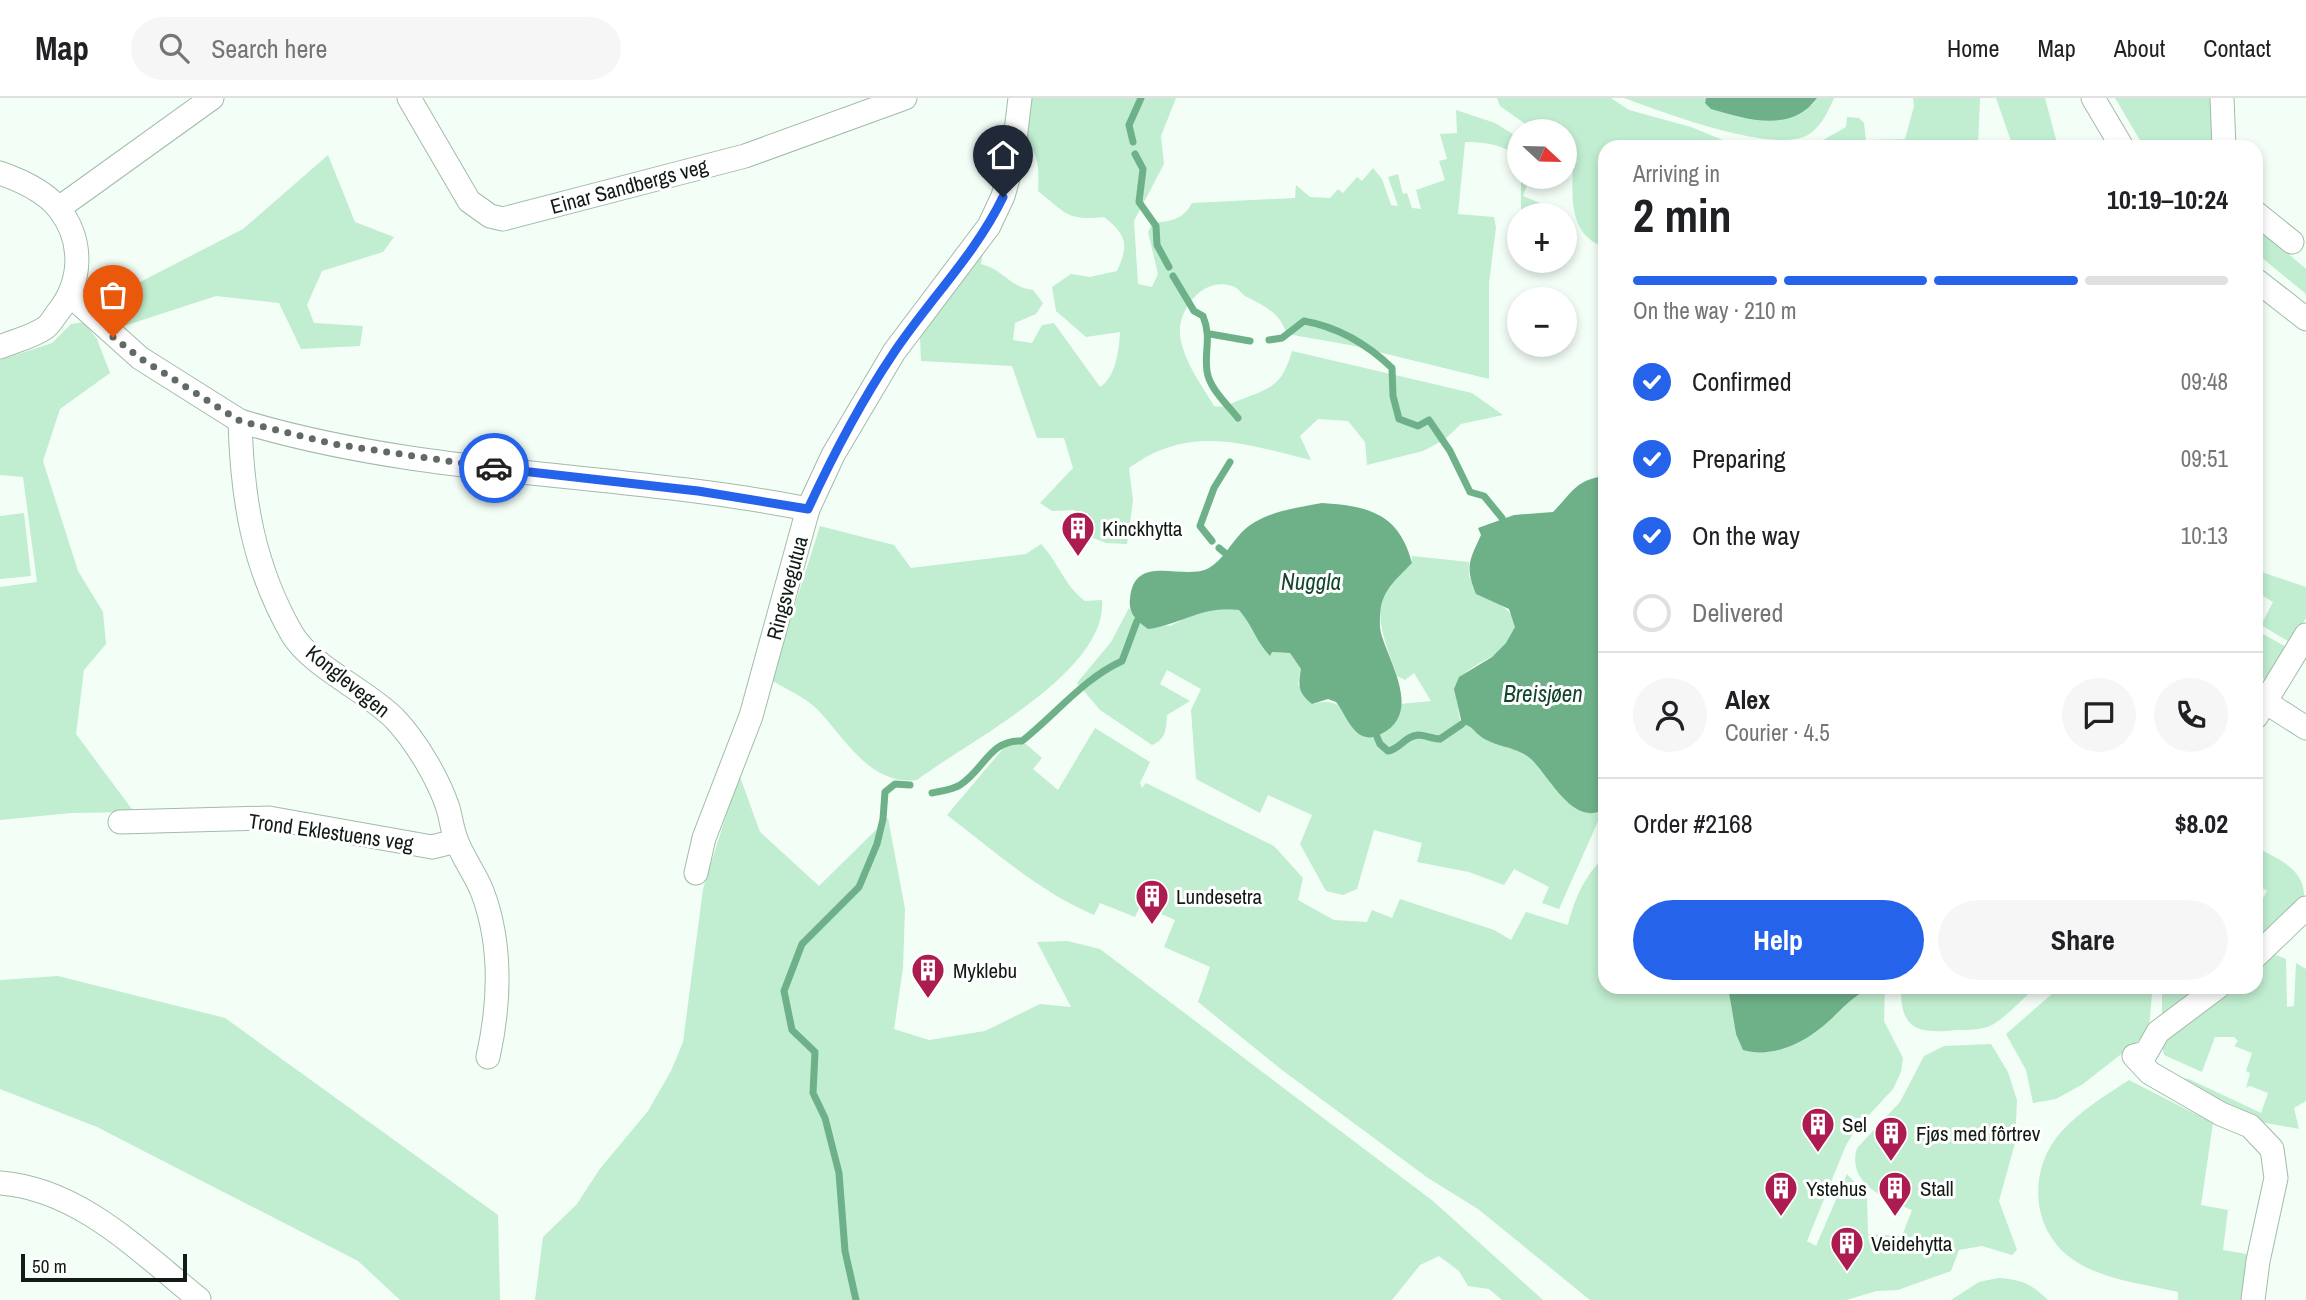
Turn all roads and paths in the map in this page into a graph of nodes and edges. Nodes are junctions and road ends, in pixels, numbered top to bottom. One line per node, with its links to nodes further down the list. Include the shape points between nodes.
1 (212, 98): 10 (street)
2 (409, 98): 3 (street, Einar Sandbergs veg, via 469,201 478,210 503,219 745,156)
3 (905, 98)
4 (1020, 98): 18 (street, Ringsvegutua, via 1012,164 989,226 894,352 833,455)
5 (2093, 98): 7 (street)
6 (2222, 98): 8 (street)
7 (2118, 140)
8 (2224, 140)
9 (0, 173): 10 (street, via 34,189)
10 (59, 208): 14 (street, via 75,238 77,282)
11 (2263, 219): 12 (street)
12 (2292, 242)
13 (2263, 285): 15 (street)
14 (71, 296): 16 (street, via 46,328); 17 (street, via 140,358)
15 (2306, 319)
16 (0, 346)
17 (240, 421): 18 (street, via 281,433 426,459); 24 (street, Konglevegen, via 241,470 258,561 294,636 411,737 447,806)
18 (808, 509): 25 (street, Ringsvegutua, via 751,716 704,838)
19 (2306, 635): 20 (street)
20 (2263, 699)
21 (2263, 707): 22 (street)
22 (2306, 728)
23 (120, 822): 24 (street, Trond Eklestuens veg, via 269,818 432,847)
24 (456, 841): 29 (street, Konglevegen, via 481,888 492,921 497,986)
25 (696, 873)
26 (2306, 908): 27 (street)
27 (2263, 949)
28 (2209, 994): 32 (street, via 2158,1032 2146,1053 2134,1056 2150,1073 2250,1126 2272,1149 2276,1178)
29 (488, 1057)
30 (0, 1183): 31 (street, via 68,1202 122,1236)
31 (201, 1300)
32 (2253, 1300)

